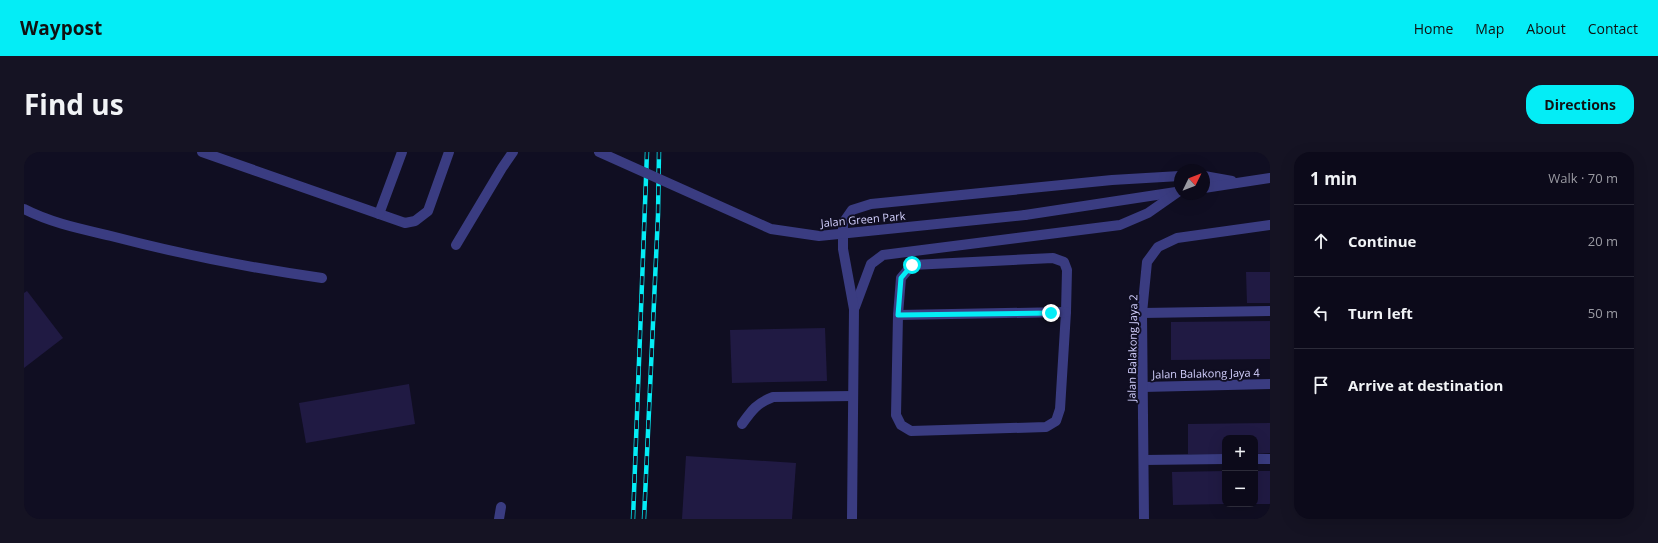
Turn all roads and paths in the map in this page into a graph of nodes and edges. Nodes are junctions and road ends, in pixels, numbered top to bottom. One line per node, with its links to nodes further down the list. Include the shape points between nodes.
1 (202, 152): 14 (street)
2 (402, 152): 14 (street)
3 (449, 152): 14 (street, via 428,211 415,221 405,223)
4 (513, 152): 16 (street)
5 (599, 152): 11 (street, Jalan Green Park, bridge, via 771,229 819,236 1025,215)
6 (1174, 176): 20 (street, via 1112,180 871,204 852,210 843,223 843,249)
7 (1210, 177): 9 (street)
8 (1270, 178): 9 (street)
9 (1240, 182): 10 (street)
10 (1210, 187)
11 (1174, 193)
12 (1174, 195): 17 (street, via 1148,213 1120,225)
13 (24, 209): 19 (street, via 42,219 142,244 254,269)
14 (379, 214)
15 (1270, 225): 23 (street, Jalan Balakong Jaya 2, via 1177,238 1158,248 1147,262)
16 (456, 245)
17 (943, 247): 18 (street); 20 (street, via 883,255 871,264)
18 (943, 263): 22 (street, via 1053,258 1064,262 1067,270); 24 (street, via 912,265 901,278)
19 (322, 278)
20 (854, 309): 27 (street)
21 (1270, 311): 23 (street)
22 (1066, 312): 24 (street); 24 (street, via 1060,409 1056,421 1046,427 911,431 901,425 896,416)
23 (1142, 314): 26 (street, Jalan Balakong Jaya 2)
24 (898, 315)
25 (1270, 384): 26 (street, Jalan Balakong Jaya 4)
26 (1143, 386): 32 (street, Jalan Balakong Jaya 2)
27 (853, 396): 28 (street, via 773,397 755,407); 35 (street)
28 (742, 424)
29 (1222, 459): 32 (street)
30 (1258, 459): 31 (street)
31 (1270, 459)
32 (1144, 460): 36 (street, Jalan Balakong Jaya 2)
33 (501, 507): 34 (street)
34 (499, 519)
35 (852, 519)
36 (1144, 519)

